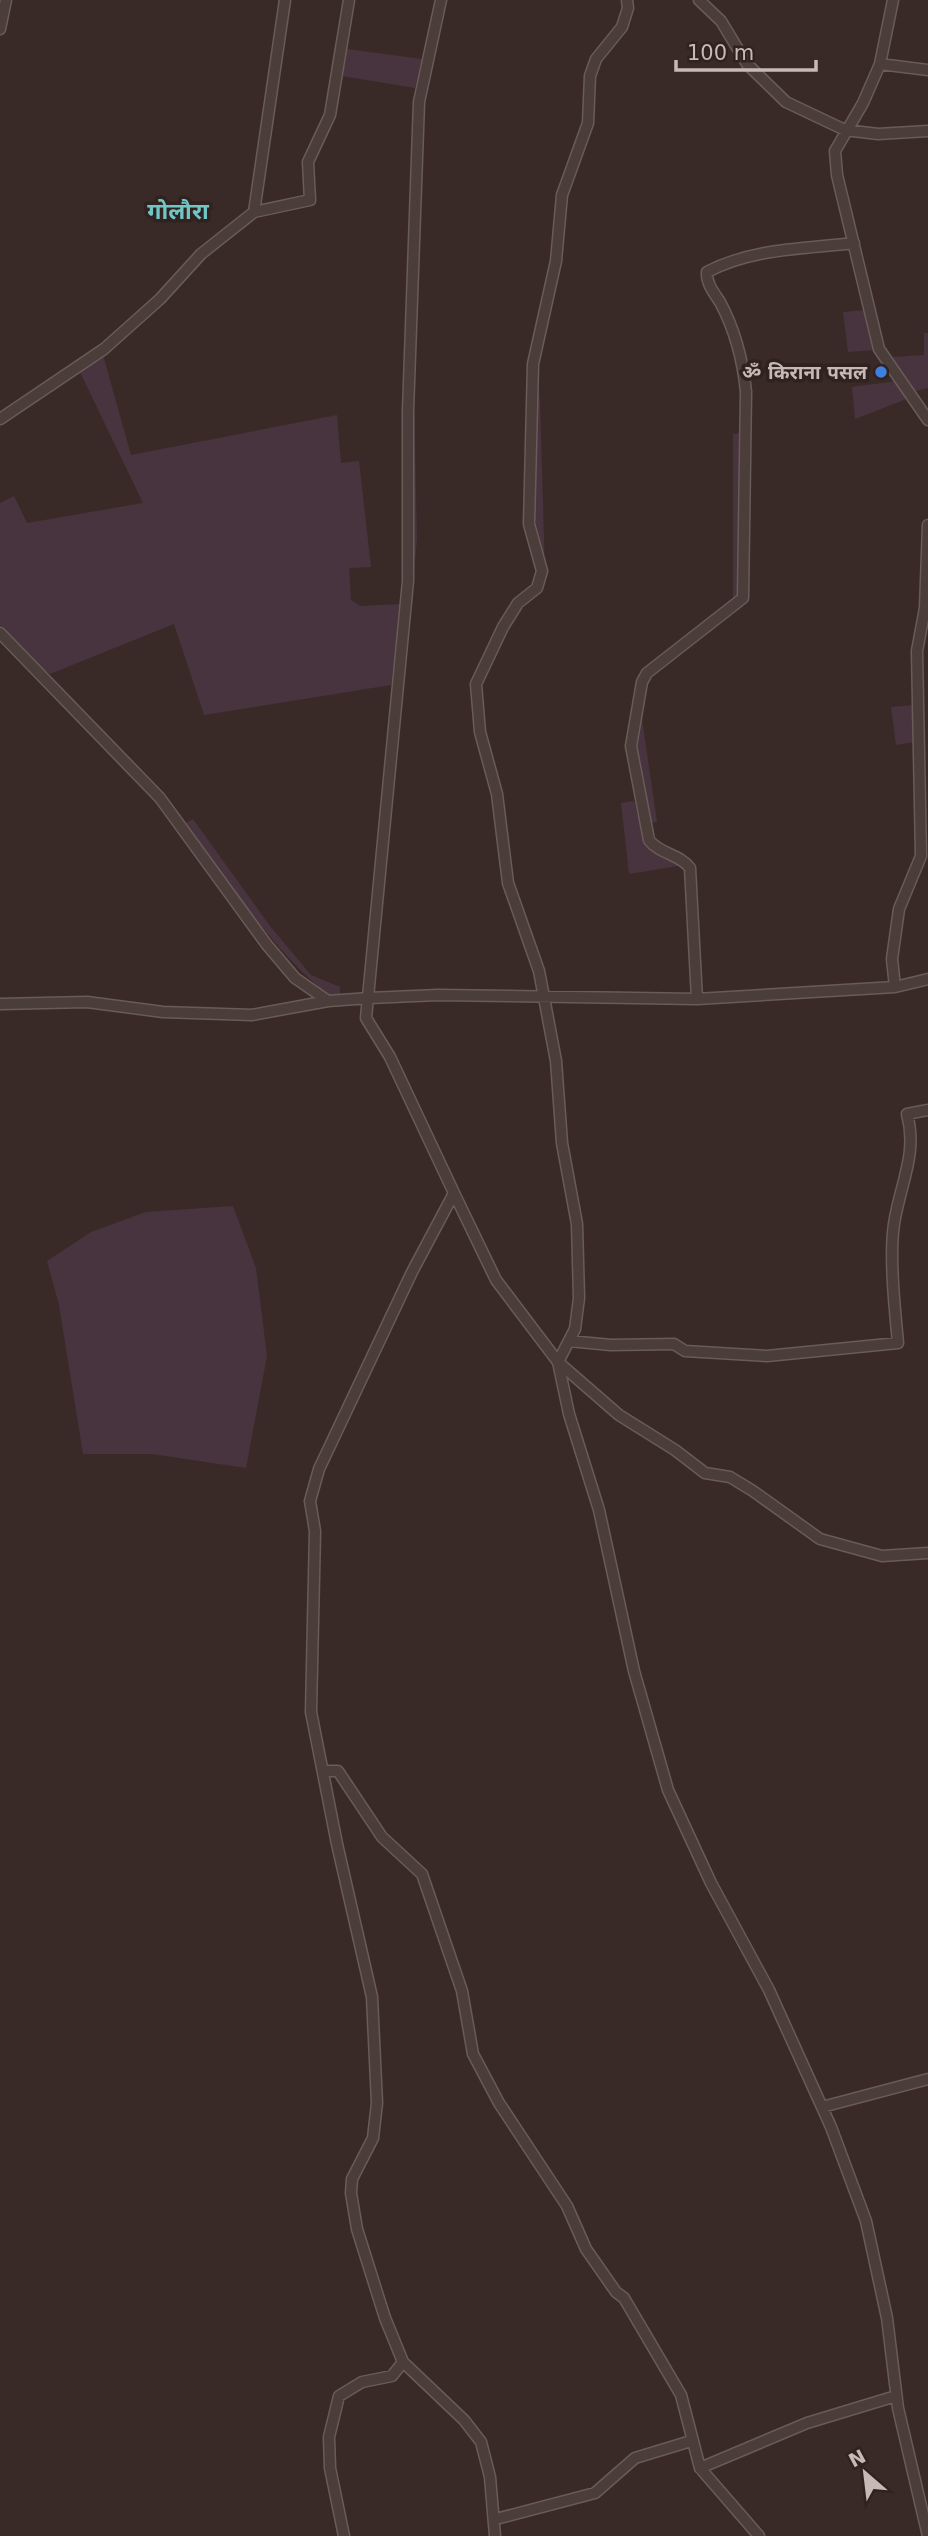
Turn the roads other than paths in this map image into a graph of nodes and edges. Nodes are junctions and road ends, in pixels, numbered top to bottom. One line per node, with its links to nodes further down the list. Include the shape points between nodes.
1 (6, 0): 8 (street)
2 (285, 0): 13 (street)
3 (349, 0): 13 (street, via 330,115 308,162 310,200)
4 (441, 0): 21 (street, via 419,102 408,411 408,581)
5 (627, 0): 22 (street, via 622,27 596,59 590,76 588,123 562,195 556,261 533,364 529,524 542,571 537,588 518,603 503,627 476,684 480,732 497,794 508,883)
6 (699, 0): 11 (street, via 721,21 747,64 786,102)
7 (893, 0): 9 (street)
8 (0, 29)
9 (880, 64): 10 (street); 11 (street)
10 (928, 70)
11 (845, 130): 12 (street, via 878,134); 14 (street, via 835,151)
12 (928, 131)
13 (254, 212): 15 (street, via 201,254 104,349)
14 (854, 243): 16 (street, via 879,349); 23 (street, via 766,250 708,272 706,278 744,365 743,598 647,673 631,746 649,840 690,867)
15 (0, 419)
16 (928, 420)
17 (928, 525): 20 (street, via 925,608 917,651 921,856 899,909 892,959)
18 (0, 633): 24 (street, via 160,798 267,945 295,978)
19 (928, 979): 20 (street)
20 (895, 987): 23 (street)
21 (369, 998): 22 (street); 24 (street); 27 (street, via 366,1018 390,1057)
22 (546, 999): 23 (street); 28 (street, via 562,1143 577,1224 579,1298)
23 (697, 999)
24 (328, 1001): 25 (street, via 252,1015 163,1012 87,1002)
25 (0, 1004)
26 (928, 1110): 28 (street, via 907,1114 913,1138 894,1226 898,1343 767,1356 685,1351 674,1344)
27 (454, 1193): 29 (street, via 496,1280); 31 (street, via 342,1417 310,1501 314,1531 312,1712)
28 (569, 1341): 29 (street)
29 (558, 1362): 30 (street, via 619,1415 705,1473 730,1478 752,1491 810,1535 882,1556); 33 (street, via 599,1510 649,1732 668,1790)
30 (928, 1553)
31 (323, 1771): 34 (street, via 372,1997 377,2103 373,2138 352,2179 351,2193 366,2262); 36 (street, via 338,1771 382,1837 422,1874 462,1991 473,2054 499,2103 567,2206 586,2249 624,2298 674,2379)
32 (928, 2079): 33 (street)
33 (822, 2107): 35 (street, via 866,2221 887,2318)
34 (402, 2362): 38 (street, via 481,2442); 39 (street, via 392,2376 362,2382 340,2396 329,2437 330,2468)
35 (896, 2396): 37 (street, via 807,2423); 42 (street)
36 (691, 2441): 37 (street); 38 (street, via 635,2458 595,2493)
37 (700, 2468): 41 (street)
38 (496, 2519): 40 (street)
39 (344, 2536)
40 (495, 2536)
41 (759, 2536)
42 (928, 2536)

